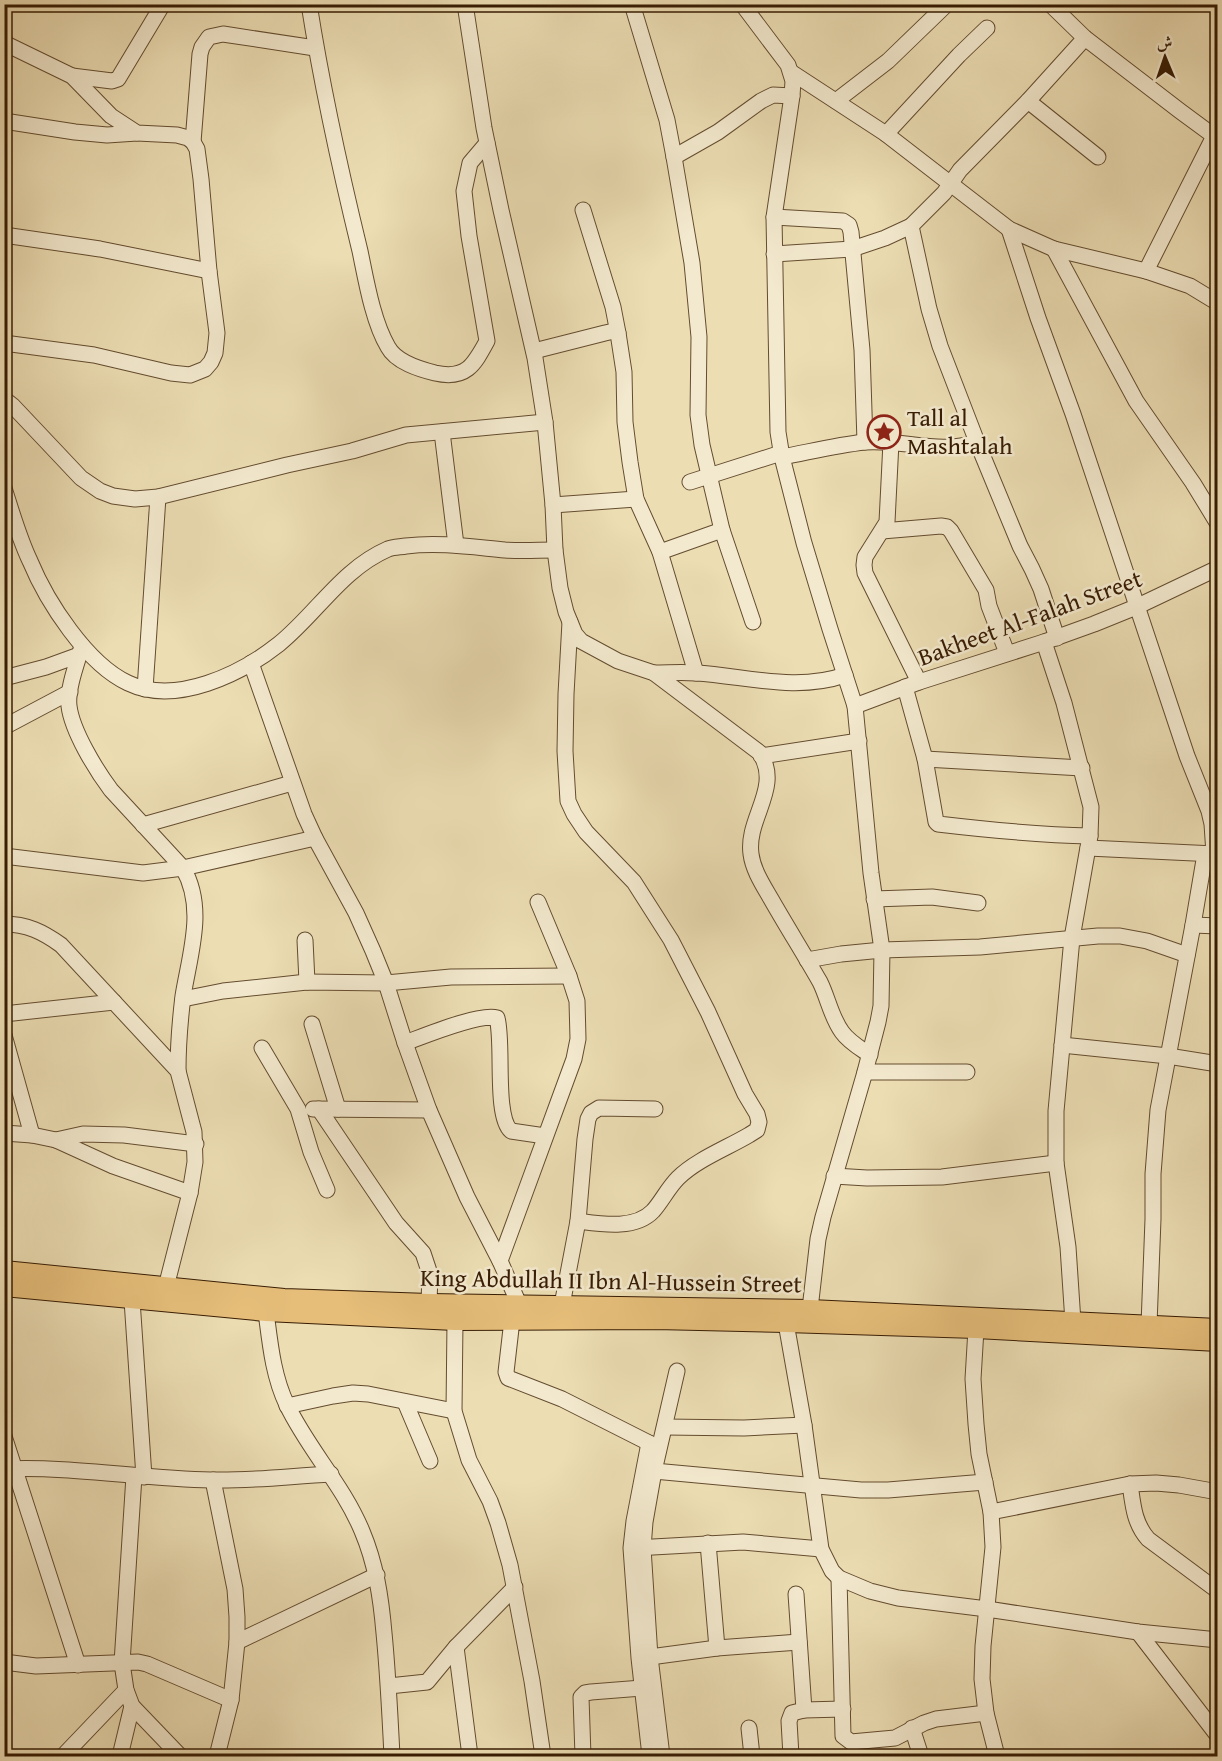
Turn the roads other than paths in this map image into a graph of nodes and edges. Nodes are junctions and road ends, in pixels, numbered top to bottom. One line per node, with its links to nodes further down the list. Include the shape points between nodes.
1 (163, 4): 13 (street, via 118,80)
2 (309, 4): 11 (street)
3 (465, 4): 22 (street)
4 (632, 4): 23 (street, via 667,120)
5 (742, 4): 12 (street)
6 (947, 4): 15 (street, via 888,61)
7 (1050, 4): 9 (street)
8 (987, 28): 19 (street, via 958,54)
9 (1086, 38): 16 (street); 20 (street)
10 (4, 43): 13 (street)
11 (315, 48): 21 (street, via 223,34 209,36 200,54); 22 (street, via 373,308 388,349 422,369 441,374 471,368 487,341 464,191 470,163)
12 (791, 72): 14 (street); 15 (street)
13 (72, 76): 18 (street, via 111,116)
14 (792, 96): 23 (street, via 773,95 761,101); 27 (street)
15 (836, 101): 19 (street)
16 (1028, 101): 24 (street); 25 (street)
17 (4, 121): 18 (street, via 107,135)
18 (137, 133): 21 (street, via 177,135)
19 (886, 134): 25 (street)
20 (1216, 137): 35 (street)
21 (193, 142): 34 (street, via 201,179)
22 (487, 143): 39 (street)
23 (674, 157): 47 (street, via 694,284 699,337 698,415)
24 (1098, 157)
25 (951, 183): 28 (street); 29 (street)
26 (583, 210): 37 (street)
27 (774, 217): 31 (street, via 843,221 849,225); 33 (street)
28 (911, 226): 31 (street); 45 (street, via 940,346)
29 (1009, 229): 32 (street); 60 (street)
30 (4, 236): 34 (street, via 100,249)
31 (852, 249): 33 (street); 43 (street, via 862,350)
32 (1054, 249): 35 (street); 53 (street, via 1136,401)
33 (774, 254): 46 (street)
34 (209, 271): 38 (street, via 217,342 212,362 197,373 171,373 94,355)
35 (1146, 271): 36 (street, via 1190,286)
36 (1218, 303)
37 (618, 333): 39 (street); 51 (street)
38 (4, 343)
39 (534, 351): 41 (street)
40 (4, 399): 50 (street, via 81,478 100,491 125,498)
41 (545, 422): 42 (street); 52 (street)
42 (442, 432): 50 (street, via 406,435); 56 (street)
43 (865, 442): 44 (street); 46 (street)
44 (891, 442): 45 (street, via 950,448); 55 (street, via 887,522)
45 (977, 442): 63 (street, via 1032,569)
46 (781, 455): 47 (street); 69 (street)
47 (708, 477): 48 (street); 54 (street)
48 (690, 482)
49 (4, 488): 64 (street, via 29,561)
50 (158, 497): 72 (street)
51 (636, 499): 52 (street); 58 (street)
52 (553, 505): 57 (street)
53 (1218, 524)
54 (722, 530): 58 (street); 62 (street)
55 (882, 531): 65 (street, via 947,527 986,590); 71 (street, via 865,557 865,573)
56 (456, 545): 57 (street); 66 (street, via 391,548 369,558 301,624)
57 (555, 550): 61 (street)
58 (660, 552): 68 (street)
59 (1218, 568): 60 (street, Bakheet Al-Falah Street)
60 (1136, 607): 63 (street, Bakheet Al-Falah Street); 84 (street, via 1209,811)
61 (570, 622): 67 (street, via 581,641 618,661); 129 (street, via 565,751 568,801 586,832 634,882 671,940 759,1122 757,1130 678,1178 641,1221)
62 (753, 622)
63 (1050, 640): 65 (street, Bakheet Al-Falah Street); 79 (street)
64 (81, 651): 70 (street, via 46,667); 72 (street, via 111,674); 73 (street)
65 (1007, 653): 71 (street, Bakheet Al-Falah Street)
66 (251, 663): 72 (street, via 196,688); 80 (street)
67 (654, 673): 68 (street); 77 (street)
68 (696, 673): 69 (street, via 779,684 832,680)
69 (845, 675): 74 (street)
70 (4, 678)
71 (912, 684): 74 (street, Bakheet Al-Falah Street); 78 (street)
72 (145, 688)
73 (70, 692): 75 (street); 81 (street, via 72,718 92,761 111,790)
74 (855, 706): 76 (street)
75 (4, 727)
76 (859, 741): 77 (street); 87 (street)
77 (761, 756): 97 (street, via 768,777 750,836 751,856)
78 (925, 759): 79 (street); 83 (street, via 938,824)
79 (1082, 768): 83 (street, via 1091,807)
80 (292, 783): 81 (street); 82 (street)
81 (143, 825): 86 (street)
82 (315, 838): 86 (street); 100 (street, via 356,913)
83 (1089, 842): 84 (street); 93 (street)
84 (1212, 854): 91 (street)
85 (4, 856): 86 (street, via 143,873)
86 (183, 868): 101 (street, via 190,880 196,913)
87 (874, 899): 89 (street, via 932,897); 95 (street)
88 (538, 902): 98 (street)
89 (978, 903)
90 (4, 924): 102 (street, via 28,926 46,933)
91 (1193, 925): 92 (street); 96 (street)
92 (1218, 926)
93 (1072, 938): 95 (street, via 980,947); 96 (street, via 1120,936); 107 (street)
94 (305, 940): 99 (street)
95 (882, 950): 97 (street); 109 (street, via 881,1006)
96 (1187, 955): 110 (street)
97 (807, 960): 109 (street, via 841,1031)
98 (569, 976): 100 (street, via 451,977); 122 (street, via 577,1001 578,1039)
99 (307, 982): 100 (street); 101 (street)
100 (386, 983): 106 (street)
101 (183, 999): 112 (street)
102 (114, 1002): 103 (street); 112 (street)
103 (4, 1014)
104 (312, 1024): 117 (street)
105 (4, 1035): 121 (street)
106 (405, 1043): 119 (street); 122 (street, via 455,1025 496,1018 506,1125 512,1131)
107 (1062, 1045): 110 (street); 125 (street)
108 (262, 1048): 115 (street)
109 (870, 1055): 113 (street)
110 (1168, 1056): 111 (street); 143 (street, via 1154,1158)
111 (1218, 1064)
112 (178, 1071): 124 (street)
113 (865, 1072): 114 (street); 126 (street)
114 (968, 1072)
115 (298, 1109): 116 (street); 127 (street)
116 (319, 1109): 117 (street); 135 (street, via 396,1223 423,1253 430,1274)
117 (338, 1109): 119 (street)
118 (655, 1109): 129 (street, via 599,1108 591,1113)
119 (429, 1110): 130 (street)
120 (4, 1133): 121 (street)
121 (32, 1135): 123 (street)
122 (544, 1136): 130 (street)
123 (56, 1140): 124 (street, via 83,1134 124,1134); 128 (street, via 113,1166)
124 (196, 1144): 128 (street)
125 (1056, 1163): 126 (street, via 942,1177); 141 (street, via 1068,1247)
126 (834, 1176): 137 (street, via 818,1239)
127 (327, 1190)
128 (190, 1193): 133 (street)
129 (578, 1221): 136 (street)
130 (500, 1261): 139 (street)
131 (4, 1270): 133 (main road, King Abdullah II Ibn Al-Hussein Street)
132 (4, 1287): 134 (main road, King Abdullah II Ibn Al-Hussein Street)
133 (166, 1287): 135 (main road, King Abdullah II Ibn Al-Hussein Street, via 284,1298)
134 (132, 1300): 138 (main road, King Abdullah II Ibn Al-Hussein Street); 158 (street)
135 (429, 1303): 139 (main road, King Abdullah II Ibn Al-Hussein Street)
136 (562, 1305): 137 (main road, King Abdullah II Ibn Al-Hussein Street); 139 (main road, King Abdullah II Ibn Al-Hussein Street)
137 (810, 1309): 141 (main road, King Abdullah II Ibn Al-Hussein Street)
138 (266, 1312): 140 (main road, King Abdullah II Ibn Al-Hussein Street); 148 (street, via 278,1380)
139 (516, 1312): 140 (main road, King Abdullah II Ibn Al-Hussein Street); 142 (main road, King Abdullah II Ibn Al-Hussein Street); 153 (street, via 508,1378 562,1399)
140 (455, 1321): 149 (street)
141 (1073, 1322): 143 (main road, King Abdullah II Ibn Al-Hussein Street)
142 (786, 1323): 144 (main road, King Abdullah II Ibn Al-Hussein Street); 150 (street)
143 (1149, 1325): 145 (main road, King Abdullah II Ibn Al-Hussein Street)
144 (976, 1329): 145 (main road, King Abdullah II Ibn Al-Hussein Street); 160 (street, via 973,1379)
145 (1217, 1335)
146 (677, 1371): 151 (street)
147 (405, 1402): 148 (street, via 353,1394); 149 (street); 154 (street)
148 (287, 1406): 157 (street)
149 (454, 1411): 170 (street, via 469,1460 498,1523)
150 (804, 1425): 151 (street); 162 (street)
151 (665, 1427): 153 (street)
152 (4, 1436): 155 (street)
153 (654, 1446): 156 (street); 166 (street, via 633,1521)
154 (429, 1461)
155 (10, 1469): 158 (street); 183 (street)
156 (654, 1471): 162 (street); 166 (street)
157 (331, 1474): 159 (street); 168 (street, via 361,1529)
158 (139, 1477): 159 (street); 182 (street)
159 (213, 1480): 176 (street, via 235,1589)
160 (985, 1482): 162 (street, via 888,1490); 164 (street)
161 (1130, 1484): 163 (street, via 1167,1484); 164 (street); 171 (street, via 1140,1530)
162 (814, 1486): 167 (street)
163 (1218, 1492)
164 (991, 1512): 173 (street, via 993,1546)
165 (708, 1543): 166 (street); 167 (street); 179 (street)
166 (637, 1548): 180 (street); 185 (street)
167 (821, 1549): 169 (street)
168 (377, 1575): 176 (street); 184 (street)
169 (839, 1578): 173 (street, via 898,1598); 189 (street)
170 (515, 1587): 178 (street); 201 (street)
171 (1218, 1590)
172 (796, 1594): 177 (street)
173 (987, 1609): 174 (street); 191 (street, via 982,1679)
174 (1138, 1632): 175 (street); 194 (street)
175 (1218, 1641)
176 (237, 1642): 187 (street)
177 (799, 1642): 179 (street); 190 (street)
178 (456, 1647): 184 (street, via 427,1682); 200 (street)
179 (717, 1648): 180 (street)
180 (650, 1657): 204 (street)
181 (4, 1662): 183 (street)
182 (122, 1663): 183 (street); 186 (street); 187 (street, via 156,1667)
183 (78, 1665)
184 (389, 1686): 199 (street)
185 (642, 1688): 202 (street, via 591,1692 581,1697); 203 (street)
186 (126, 1690): 188 (street); 195 (street)
187 (231, 1700): 198 (street)
188 (132, 1706): 196 (street); 197 (street)
189 (843, 1709): 190 (street); 193 (street, via 843,1736 851,1742 900,1737)
190 (804, 1710): 206 (street, via 790,1716)
191 (986, 1713): 193 (street, via 936,1719); 208 (street)
192 (749, 1728): 205 (street)
193 (912, 1728): 207 (street)
194 (1218, 1736)
195 (63, 1756)
196 (120, 1756)
197 (180, 1756)
198 (217, 1756)
199 (392, 1756)
200 (470, 1756)
201 (543, 1756)
202 (582, 1756)
203 (650, 1756)
204 (662, 1756)
205 (752, 1756)
206 (791, 1756)
207 (921, 1756)
208 (997, 1756)

